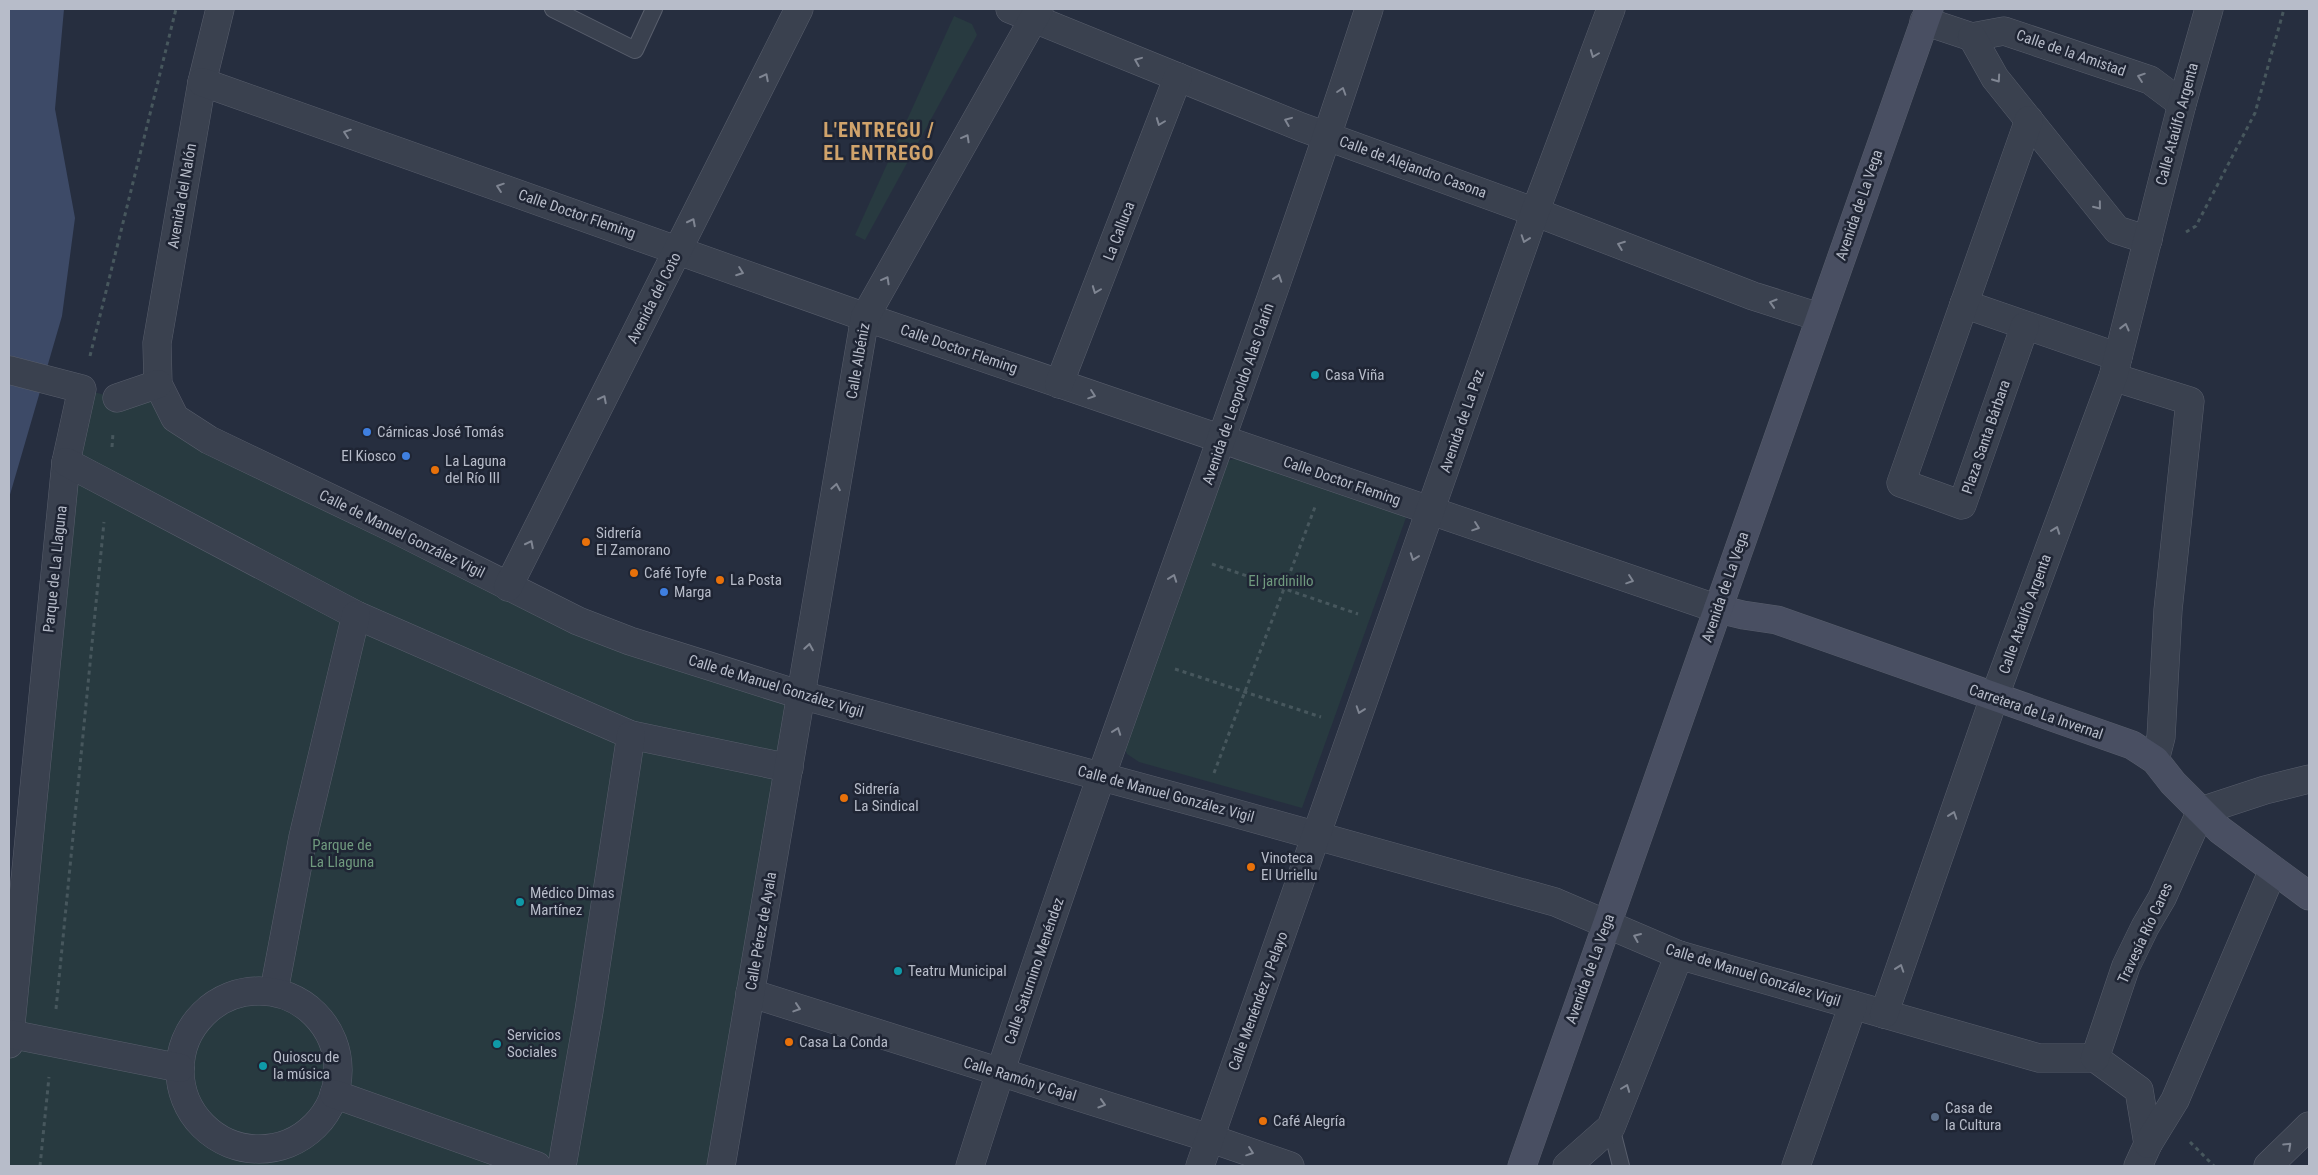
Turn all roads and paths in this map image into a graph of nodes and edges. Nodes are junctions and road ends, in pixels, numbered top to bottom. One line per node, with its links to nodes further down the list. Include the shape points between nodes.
1 (176, 9): 29 (path)
2 (220, 9): 14 (street, Avenida del Nalón)
3 (553, 9): 4 (lane, via 635,50)
4 (654, 9)
5 (799, 9): 20 (street, Avenida del Coto, one-way to 5)
6 (1369, 9): 17 (street, Avenida de Leopoldo Alas Clarín, one-way to 6)
7 (1611, 9): 18 (street, Avenida de La Paz, one-way to 18)
8 (2209, 9): 15 (street, Calle Ataúlfo Argenta)
9 (2284, 9): 19 (path, via 2256,113 2196,226 2173,240)
10 (1028, 12): 13 (street, Calle de Alejandro Casona, one-way to 10); 22 (street, Calle Albéniz, one-way to 10)
11 (1926, 15): 12 (street, Calle de la Amistad); 23 (street, Avenida de La Vega)
12 (1972, 37): 15 (street, Calle de la Amistad, one-way to 12, via 2150,80 2004,31); 16 (street, one-way to 16, via 1995,78)
13 (1178, 77): 17 (street, Calle de Alejandro Casona, one-way to 13); 28 (street, La Calluca, one-way to 28)
14 (202, 82): 20 (street, Calle Doctor Fleming, one-way to 14); 27 (street, Avenida del Nalón, via 156,344)
15 (2182, 104): 19 (street, Calle Ataúlfo Argenta)
16 (2029, 120): 19 (street, one-way to 19, via 2117,230); 21 (street, Plaza Santa Bárbara)
17 (1326, 136): 18 (street, Calle de Alejandro Casona); 31 (street, Avenida de Leopoldo Alas Clarín, one-way to 17)
18 (1535, 212): 23 (street, Calle de Alejandro Casona, one-way to 18, via 1753,296); 35 (street, Avenida de La Paz, one-way to 35)
19 (2148, 240): 25 (street, Calle Ataúlfo Argenta, one-way to 19)
20 (678, 249): 22 (street, Calle Doctor Fleming, one-way to 22); 37 (street, Avenida del Coto, one-way to 20)
21 (1964, 304): 24 (street); 24 (street, Plaza Santa Bárbara, via 1901,484 1962,505)
22 (865, 317): 28 (street, Calle Doctor Fleming); 44 (street, Calle Albéniz, one-way to 22)
23 (1820, 317): 39 (street, Avenida de La Vega)
24 (2025, 326): 25 (street)
25 (2116, 367): 45 (street, Calle Ataúlfo Argenta, one-way to 25); 48 (street, via 2190,401 2168,610 2161,737)
26 (9, 370): 29 (street)
27 (158, 384): 30 (street); 37 (street, Calle de Manuel González Vigil, via 175,418 209,440)
28 (1060, 384): 31 (street, Calle Doctor Fleming, one-way to 31)
29 (82, 389): 32 (street, Parque de La Llaguna)
30 (117, 398): 34 (path)
31 (1222, 440): 33 (street, Calle Doctor Fleming); 36 (street, Avenida de Leopoldo Alas Clarín)
32 (66, 462): 34 (street); 63 (street, Parque de La Llaguna)
33 (1327, 476): 35 (street, Calle Doctor Fleming); 38 (path)
34 (108, 484): 40 (street); 64 (path)
35 (1430, 511): 39 (street, Calle Doctor Fleming, one-way to 39); 41 (street, Avenida de La Paz, one-way to 41)
36 (1181, 554): 38 (path); 42 (street, Avenida de Leopoldo Alas Clarín, one-way to 36)
37 (508, 587): 44 (street, Calle de Manuel González Vigil, via 578,621 630,641)
38 (1284, 588): 41 (path); 43 (path)
39 (1718, 609): 45 (street, Carretera de La Invernal, via 1777,620); 57 (street, Avenida de La Vega)
40 (356, 615): 47 (street); 59 (street, via 303,837)
41 (1389, 625): 46 (street, Avenida de La Paz, one-way to 46)
42 (1144, 659): 43 (path); 50 (street, Avenida de Leopoldo Alas Clarín, one-way to 42)
43 (1245, 692): 46 (path); 52 (path)
44 (801, 695): 49 (street, Calle Pérez de Ayala); 50 (street, Calle de Manuel González Vigil)
45 (1994, 698): 48 (street, Carretera de La Invernal, via 2132,745); 62 (street, Calle Ataúlfo Argenta, one-way to 45)
46 (1354, 728): 54 (street, Avenida de La Paz)
47 (631, 735): 49 (street); 76 (street)
48 (2155, 760): 53 (street, Carretera de La Invernal)
49 (789, 768): 60 (street, Calle Pérez de Ayala)
50 (1101, 776): 52 (street, Calle de Manuel González Vigil); 67 (street, Calle Saturnino Menéndez)
51 (2309, 779): 53 (street)
52 (1202, 804): 54 (street, Calle de Manuel González Vigil)
53 (2201, 811): 55 (street, Carretera de La Invernal, via 2220,830); 65 (street, Travesía Río Cares, via 2162,898 2126,966)
54 (1317, 835): 57 (street, Calle de Manuel González Vigil, via 1555,902); 71 (street, Calle Menéndez y Pelayo)
55 (2273, 870): 56 (street, Carretera de La Invernal); 72 (street, via 2175,1100)
56 (2309, 896)
57 (1606, 924): 58 (street, Calle de Manuel González Vigil, one-way to 57); 81 (street, Avenida de La Vega)
58 (1679, 955): 61 (street, Calle de Manuel González Vigil); 70 (street, one-way to 58)
59 (274, 991): 66 (street, via 246,991 220,1000 199,1018 185,1041); 68 (street, via 299,1001 320,1018 333,1041 338,1067)
60 (750, 993): 67 (street, Calle Ramón y Cajal, one-way to 67); 77 (street, Calle Pérez de Ayala)
61 (1853, 1006): 62 (street, Calle de Manuel González Vigil); 84 (street)
62 (1884, 1014): 65 (street, Calle de Manuel González Vigil, via 2039,1058)
63 (9, 1039): 64 (street, Parque de La Llaguna)
64 (53, 1042): 66 (street, Parque de La Llaguna); 74 (path)
65 (2095, 1058): 72 (street, via 2140,1090)
66 (180, 1068): 73 (street, via 183,1092 192,1113 208,1130 227,1142)
67 (1000, 1072): 71 (street, Calle Ramón y Cajal, one-way to 71); 78 (street, Calle Saturnino Menéndez)
68 (334, 1094): 73 (street, via 326,1113 312,1129); 75 (street)
69 (2309, 1126): 85 (street, one-way to 69)
70 (1611, 1127): 82 (street); 83 (lane)
71 (1209, 1138): 79 (street, Calle Menéndez y Pelayo); 80 (street, Calle Ramón y Cajal, one-way to 80)
72 (2143, 1155)
73 (275, 1157)
74 (40, 1166)
75 (537, 1166)
76 (562, 1166)
77 (721, 1166)
78 (970, 1166)
79 (1200, 1166)
80 (1290, 1166)
81 (1522, 1166)
82 (1567, 1166)
83 (1621, 1166)
84 (1796, 1166)
85 (2268, 1166)

